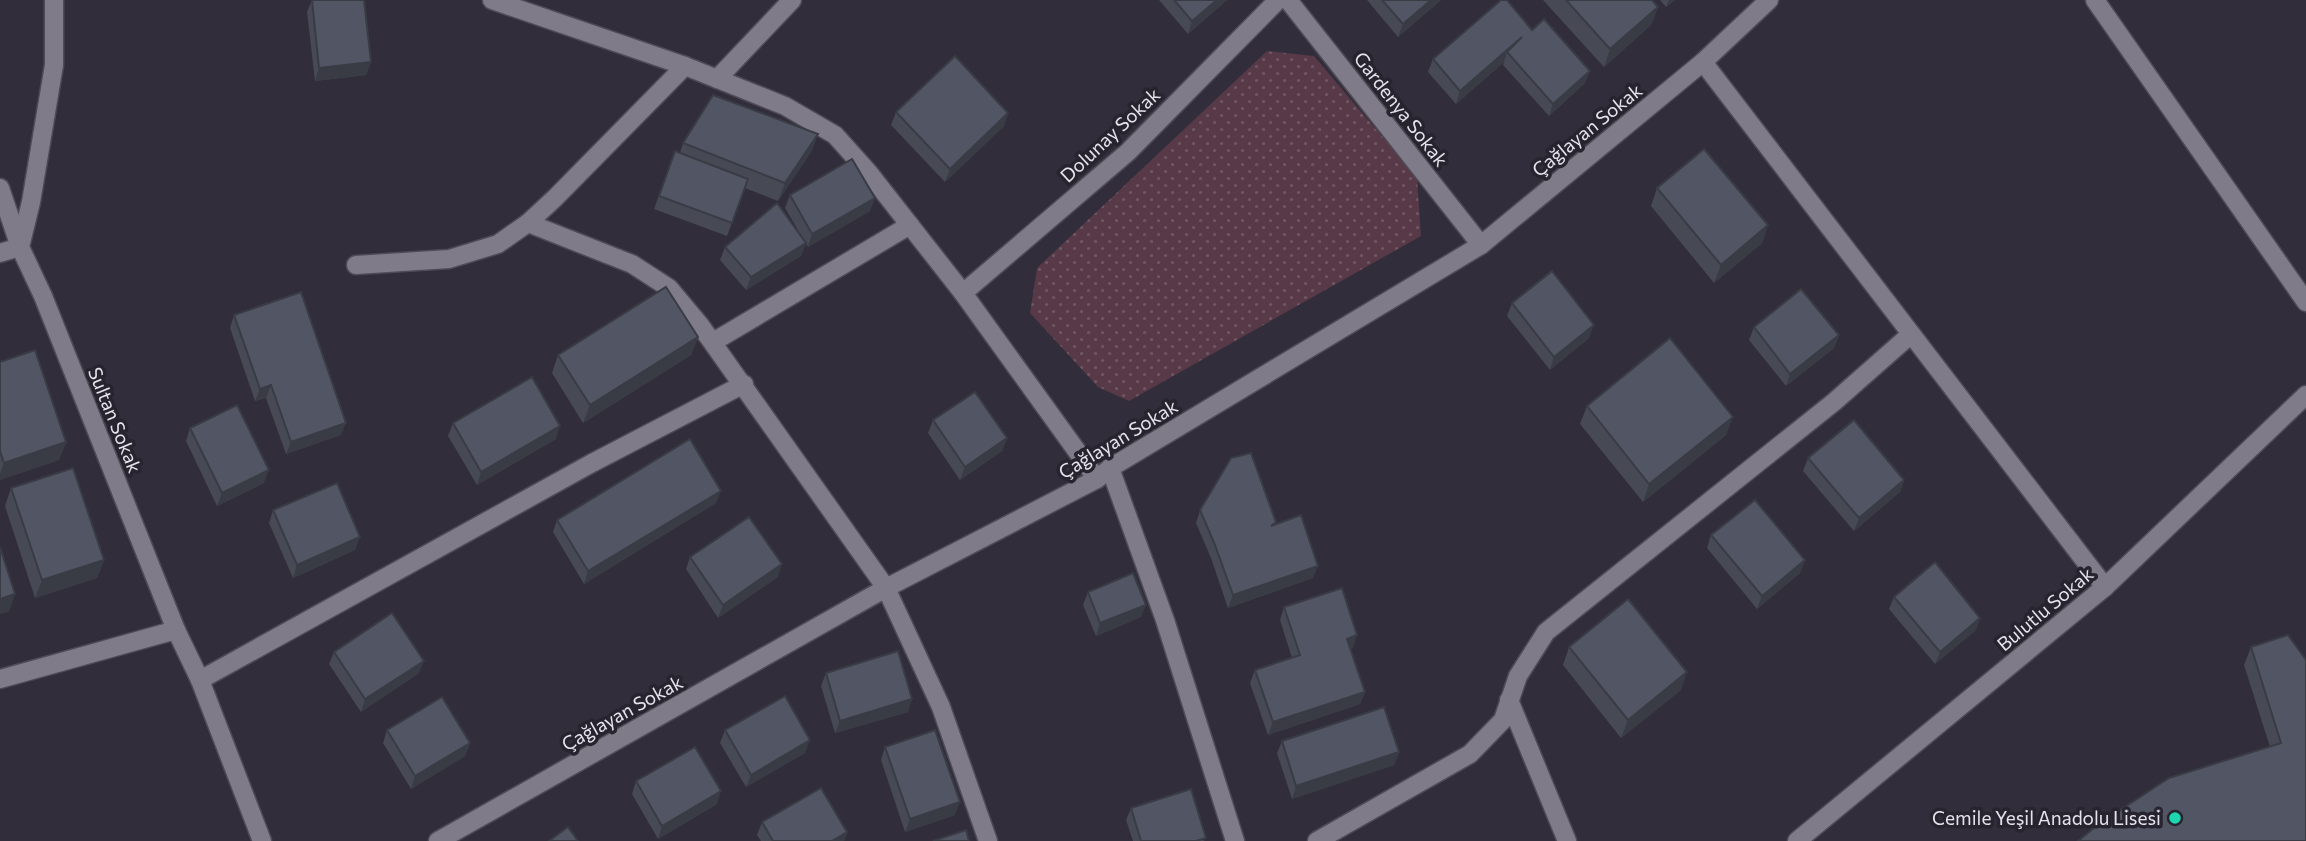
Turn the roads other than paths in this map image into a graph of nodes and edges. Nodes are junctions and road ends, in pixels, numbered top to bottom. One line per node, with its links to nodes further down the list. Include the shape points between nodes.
1 (54, 0): 15 (street, via 54,65)
2 (492, 0): 9 (street)
3 (792, 0): 10 (street)
4 (1278, 0): 18 (street, Dolunay Sokak, via 1128,152)
5 (1288, 0): 14 (street, Gardenya Sokak)
6 (1769, 0): 8 (street, Çağlayan Sokak)
7 (2095, 0): 19 (street)
8 (1703, 62): 14 (street, Çağlayan Sokak); 20 (street)
9 (685, 66): 10 (street); 12 (street)
10 (717, 79): 13 (street, via 785,106 835,135)
11 (0, 188): 15 (street, Sultan Sokak)
12 (528, 223): 17 (street, via 498,244 449,259); 21 (street, via 632,264 669,288)
13 (910, 225): 18 (street); 21 (street)
14 (1481, 245): 24 (street, Çağlayan Sokak)
15 (20, 247): 16 (street); 27 (street, Sultan Sokak)
16 (0, 253)
17 (356, 265)
18 (963, 293): 24 (street)
19 (2306, 302)
20 (1910, 335): 25 (street); 30 (street, via 1834,402 1546,632 1518,676)
21 (713, 342): 22 (street)
22 (744, 384): 26 (street); 29 (street)
23 (2306, 395): 25 (street, Bulutlu Sokak)
24 (1103, 474): 26 (street, Çağlayan Sokak); 34 (street, via 1165,620)
25 (2105, 587): 37 (street, Bulutlu Sokak)
26 (886, 588): 32 (street, Çağlayan Sokak); 33 (street, via 940,707)
27 (176, 630): 28 (street); 29 (street, Sultan Sokak)
28 (0, 679)
29 (200, 680): 31 (street, Sultan Sokak)
30 (1509, 700): 35 (street, via 1503,720 1470,754); 36 (street)
31 (262, 841)
32 (438, 841)
33 (988, 841)
34 (1235, 841)
35 (1317, 841)
36 (1567, 841)
37 (1797, 841)

